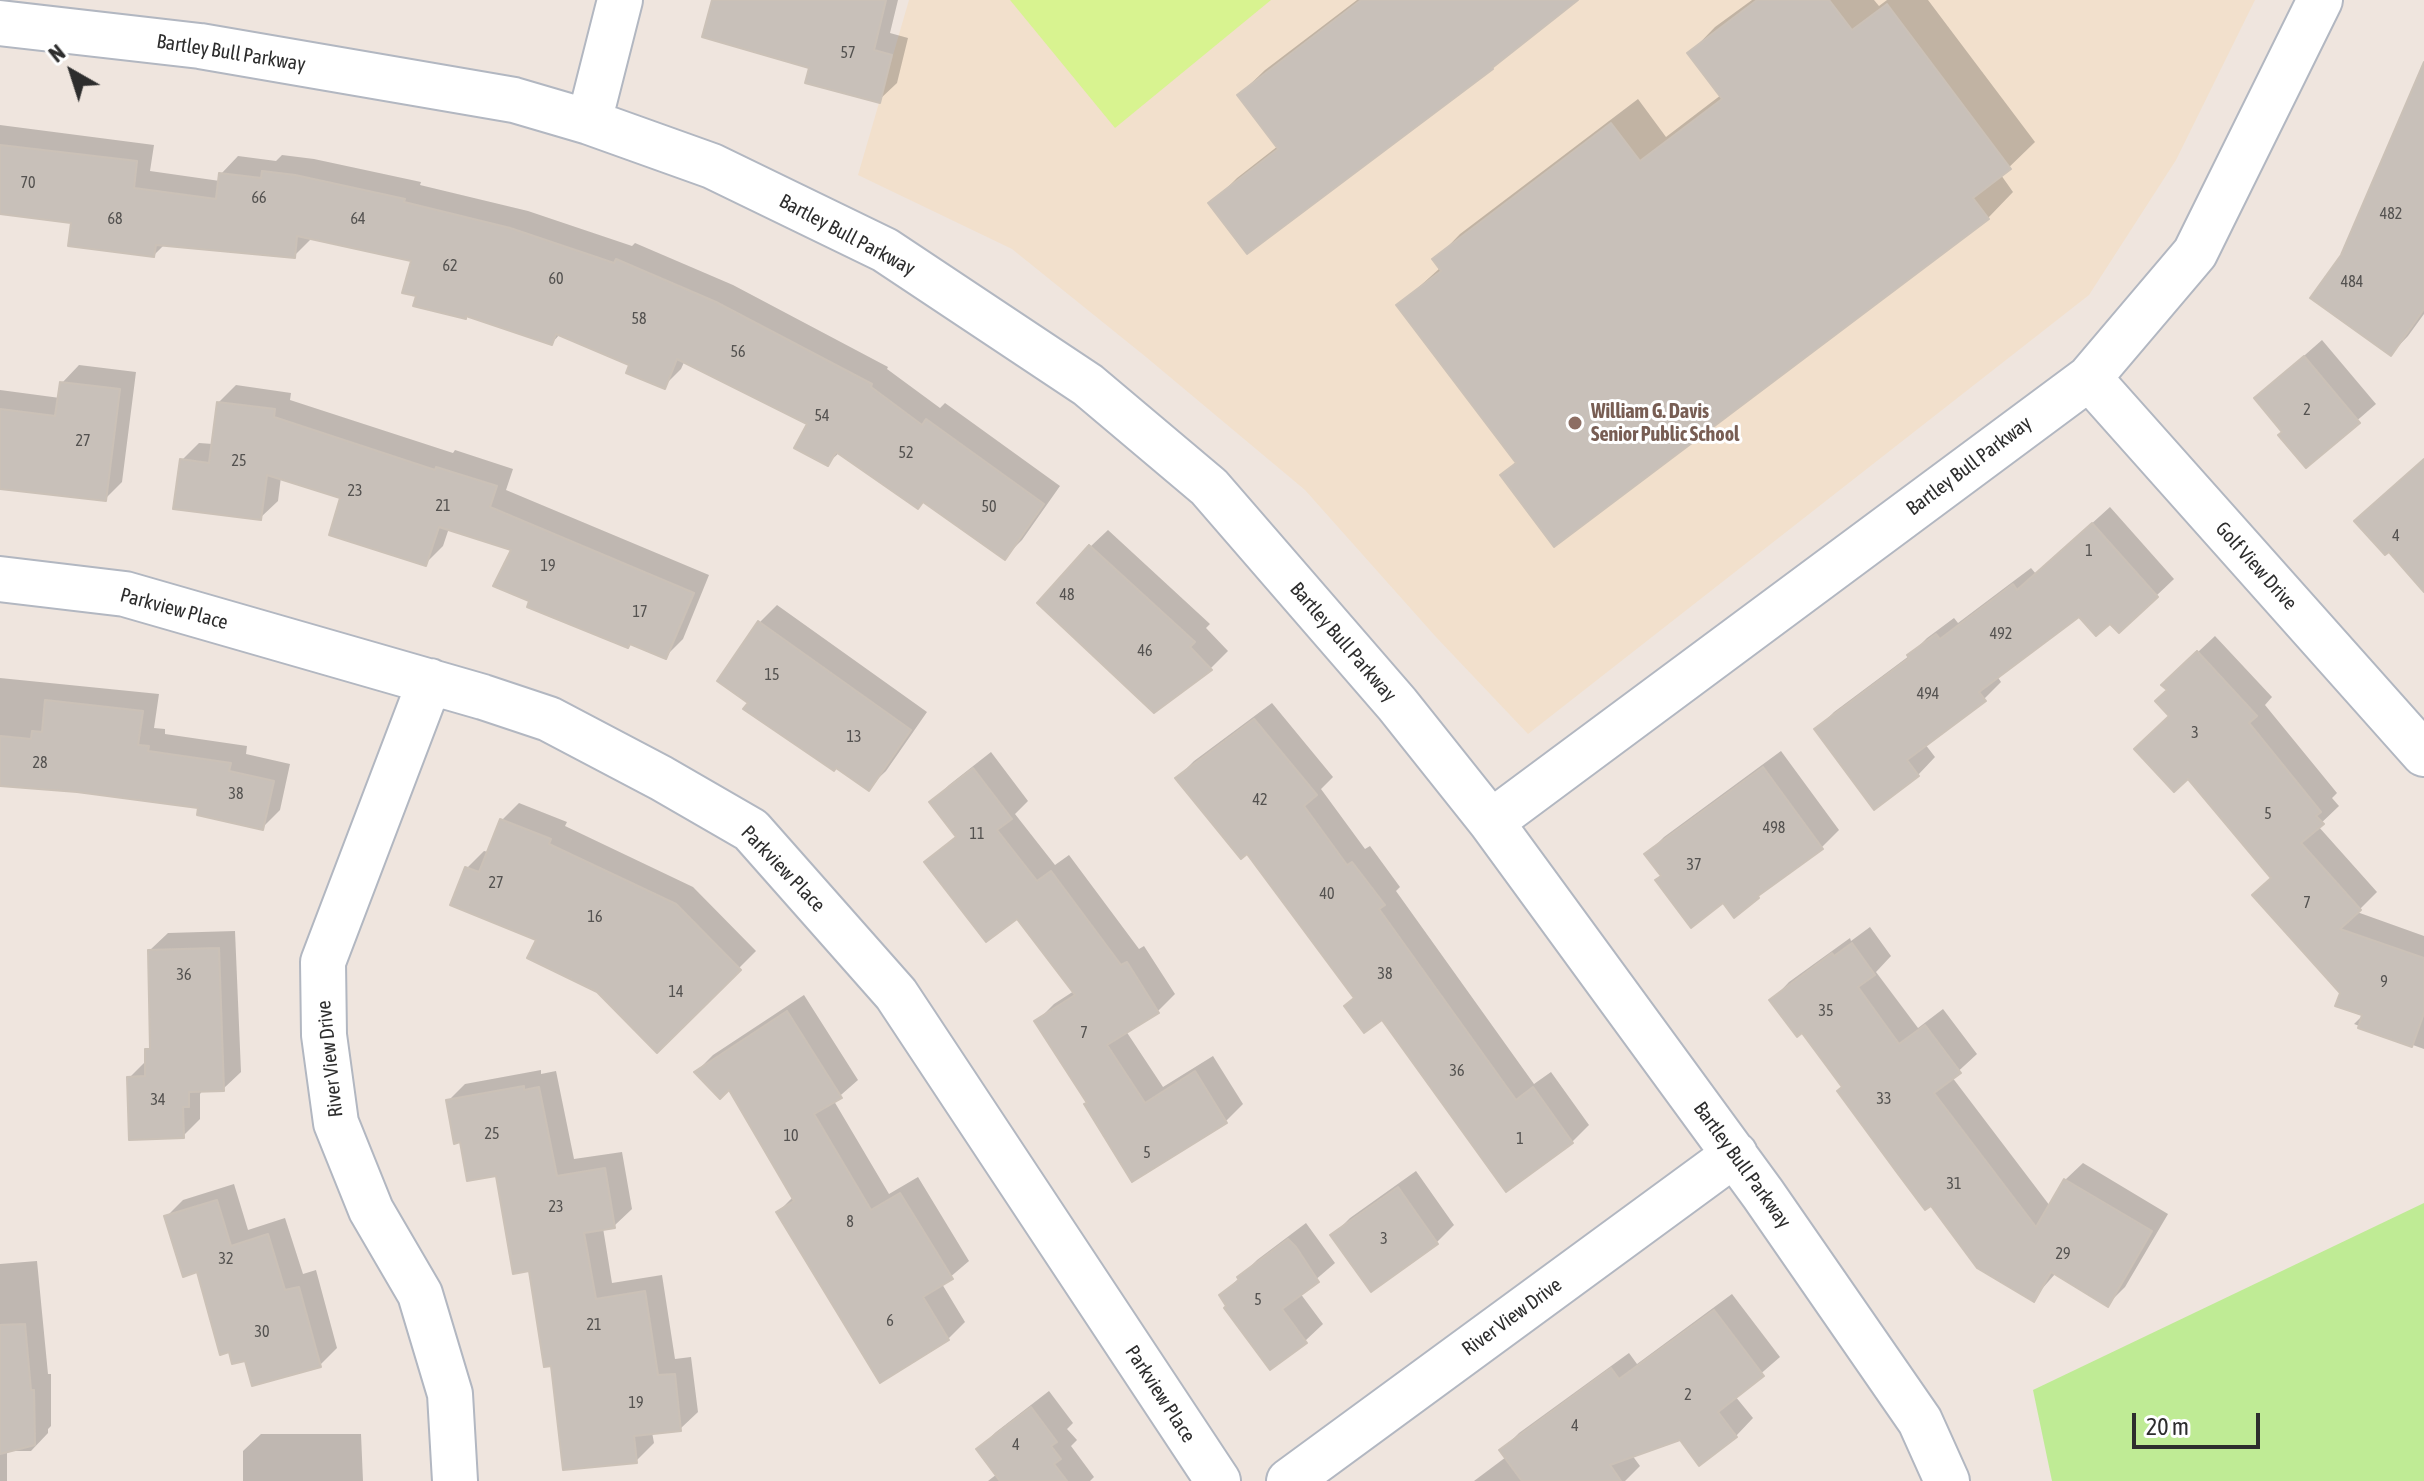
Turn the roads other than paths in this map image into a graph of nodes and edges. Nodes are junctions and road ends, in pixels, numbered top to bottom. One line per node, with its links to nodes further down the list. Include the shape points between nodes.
1 (620, 0): 4 (street)
2 (2320, 0): 5 (street, Bartley Bull Parkway, via 2195,253)
3 (0, 23): 4 (street, Bartley Bull Parkway, via 200,46 514,100)
4 (589, 122): 9 (street, Bartley Bull Parkway, via 712,166 885,250 1088,385 1209,487 1397,704)
5 (2089, 378): 8 (street, Golf View Drive); 9 (street, Bartley Bull Parkway)
6 (0, 579): 7 (street, Parkview Place, via 125,594)
7 (430, 681): 11 (street, River View Drive, via 323,962 324,1035 336,1123 371,1210 420,1294 450,1394); 12 (street, Parkview Place, via 549,719 751,830 896,994)
8 (2424, 754)
9 (1491, 822): 10 (street, Bartley Bull Parkway)
10 (1735, 1154): 13 (street, River View Drive); 14 (street, Bartley Bull Parkway, via 1920,1421)
11 (455, 1481)
12 (1218, 1481)
13 (1289, 1481)
14 (1947, 1481)

